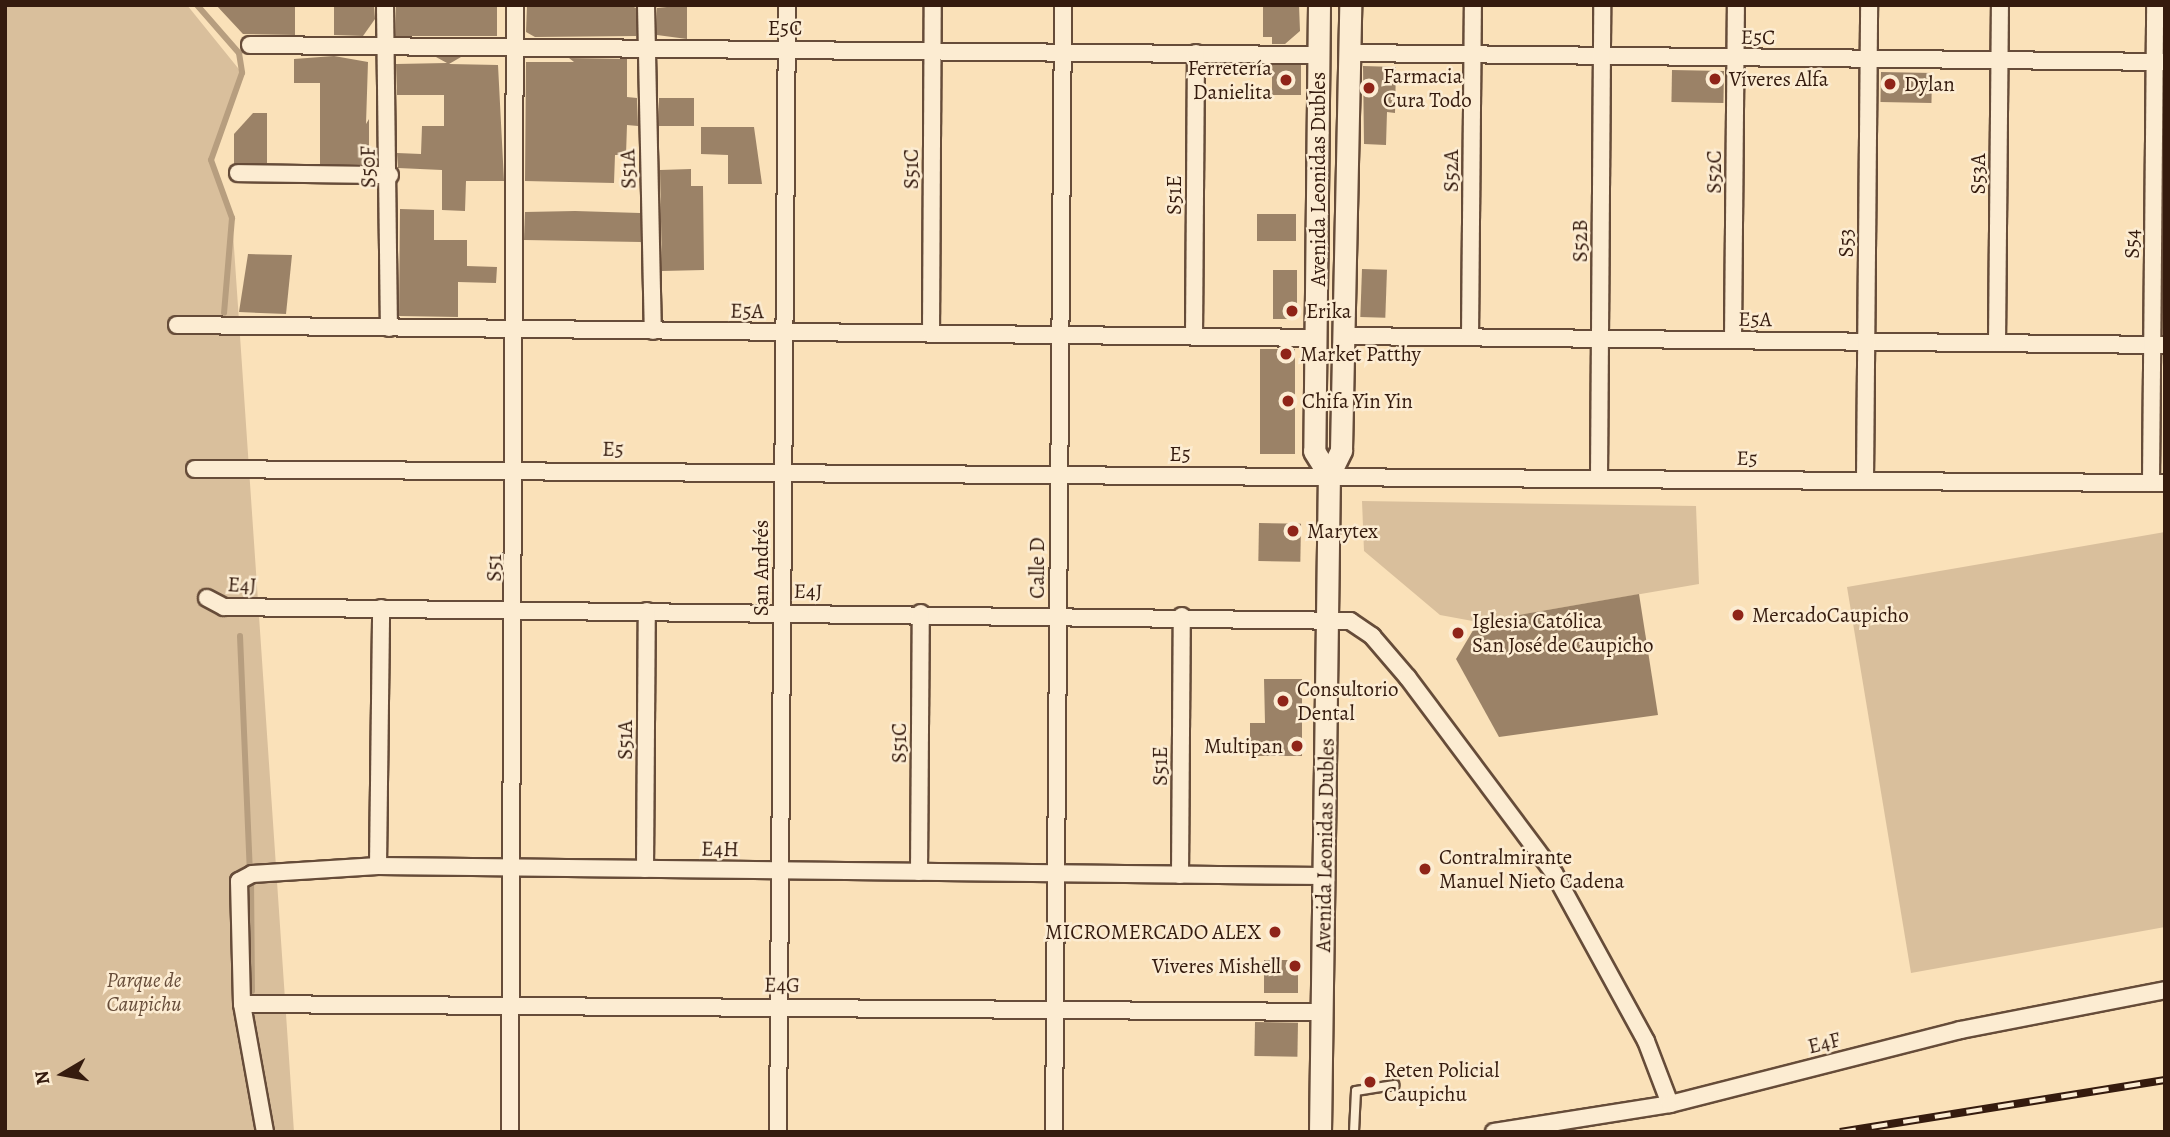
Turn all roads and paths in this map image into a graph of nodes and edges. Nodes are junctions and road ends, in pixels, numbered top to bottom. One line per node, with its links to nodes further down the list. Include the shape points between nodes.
1 (385, 5): 16 (street, S50F)
2 (515, 5): 17 (street, S51)
3 (646, 5): 18 (street, S51A)
4 (787, 5): 19 (street, San Andrés)
5 (933, 5): 20 (street, S51C)
6 (1063, 5): 21 (street, Calle D)
7 (1319, 5): 25 (main road, Avenida Leonidas Dubles)
8 (1350, 5): 23 (main road, Avenida Leonidas Dubles)
9 (1473, 5): 24 (street, S52A)
10 (1602, 5): 26 (street, S52B)
11 (1736, 5): 27 (street, S52C)
12 (1869, 5): 28 (street, S53)
13 (2000, 5): 29 (street, S53A)
14 (2155, 5): 30 (street, S54)
15 (250, 45): 16 (street, E5C)
16 (385, 47): 17 (street, E5C); 32 (street, S50F)
17 (515, 47): 18 (street, E5C); 35 (street, S51)
18 (645, 48): 19 (street, E5C); 36 (street, S51A)
19 (787, 49): 20 (street, E5C); 37 (street, San Andrés)
20 (933, 51): 21 (street, E5C); 38 (street, S51C)
21 (1062, 52): 22 (street, E5C); 39 (street, Calle D)
22 (1196, 53): 25 (street, E5C); 40 (street, S51E)
23 (1350, 53): 24 (street, E5C); 41 (main road, Avenida Leonidas Dubles)
24 (1472, 54): 26 (street, E5C); 42 (street, S52A)
25 (1319, 55): 43 (main road, Avenida Leonidas Dubles)
26 (1602, 56): 27 (street, E5C); 44 (street, S52B)
27 (1735, 57): 28 (street, E5C); 45 (street, S52C)
28 (1868, 59): 29 (street, E5C); 46 (street, S53)
29 (2000, 60): 30 (street, E5C); 47 (street, S53A)
30 (2160, 62): 48 (street, S54)
31 (238, 173): 32 (street)
32 (390, 175): 34 (street, S50F)
33 (177, 325): 34 (street, E5A)
34 (389, 328): 35 (street, E5A)
35 (517, 330): 36 (street, E5A); 50 (street, S51)
36 (653, 331): 37 (street, E5A)
37 (784, 332): 38 (street, E5A); 51 (street, San Andrés)
38 (931, 334): 39 (street, E5A)
39 (1060, 335): 40 (street, E5A); 52 (street, Calle D)
40 (1194, 336): 43 (street, E5A)
41 (1345, 336): 42 (street, E5A); 53 (main road, Avenida Leonidas Dubles, via 1341,450)
42 (1470, 337): 44 (street, E5A)
43 (1317, 338): 53 (main road, Avenida Leonidas Dubles, via 1314,451)
44 (1600, 338): 45 (street, E5A); 54 (street, S52B)
45 (1733, 340): 46 (street, E5A)
46 (1866, 341): 47 (street, E5A); 55 (street, S53)
47 (1997, 343): 48 (street, E5A)
48 (2159, 344): 56 (street, S54)
49 (195, 469): 50 (street, E5)
50 (516, 469): 51 (street, E5); 59 (street, S51)
51 (783, 472): 52 (street, E5); 61 (street, San Andrés)
52 (1059, 475): 53 (street, E5); 63 (street, Calle D)
53 (1329, 475): 54 (street, E5); 65 (main road, Avenida Leonidas Dubles)
54 (1599, 477): 55 (street, E5)
55 (1865, 480): 56 (street, E5)
56 (2158, 483)
57 (207, 598): 58 (street, E4J, via 224,607)
58 (381, 608): 59 (street, E4J); 66 (street)
59 (514, 609): 60 (street, E4J); 67 (street, S51)
60 (647, 611): 61 (street, E4J); 68 (street, S51A)
61 (782, 612): 62 (street, E4J); 69 (street, San Andrés)
62 (921, 613): 63 (street, E4J); 70 (street, S51C)
63 (1058, 615): 64 (street, E4J); 71 (street, Calle D)
64 (1182, 616): 65 (street, E4J); 72 (street, S51E)
65 (1327, 618): 73 (main road, Avenida Leonidas Dubles); 81 (street, E4J, via 1350,621 1372,636 1554,873 1646,1041)
66 (378, 866): 67 (street, E4H); 75 (street, E4H, via 258,873 239,881)
67 (512, 868): 68 (street, E4H); 76 (street, S51)
68 (645, 869): 69 (street, E4H)
69 (780, 870): 70 (street, E4H); 77 (street, San Andrés)
70 (919, 872): 71 (street, E4H)
71 (1056, 873): 72 (street, E4H); 78 (street, Calle D)
72 (1180, 875): 73 (street, E4H)
73 (1325, 876): 79 (main road, Avenida Leonidas Dubles)
74 (2165, 990): 81 (street, E4F, via 1960,1030)
75 (242, 1004): 76 (street, E4G); 82 (street)
76 (511, 1004): 77 (street, E4G); 83 (street, S51)
77 (779, 1006): 78 (street, E4G); 84 (street, San Andrés)
78 (1055, 1009): 79 (street, E4G); 85 (street, Calle D)
79 (1322, 1012): 86 (main road, Avenida Leonidas Dubles)
80 (1395, 1085): 87 (lane, via 1356,1091)
81 (1670, 1104): 88 (street, E4F)
82 (265, 1132)
83 (510, 1132)
84 (778, 1132)
85 (1054, 1132)
86 (1320, 1132)
87 (1354, 1132)
88 (1494, 1132)

